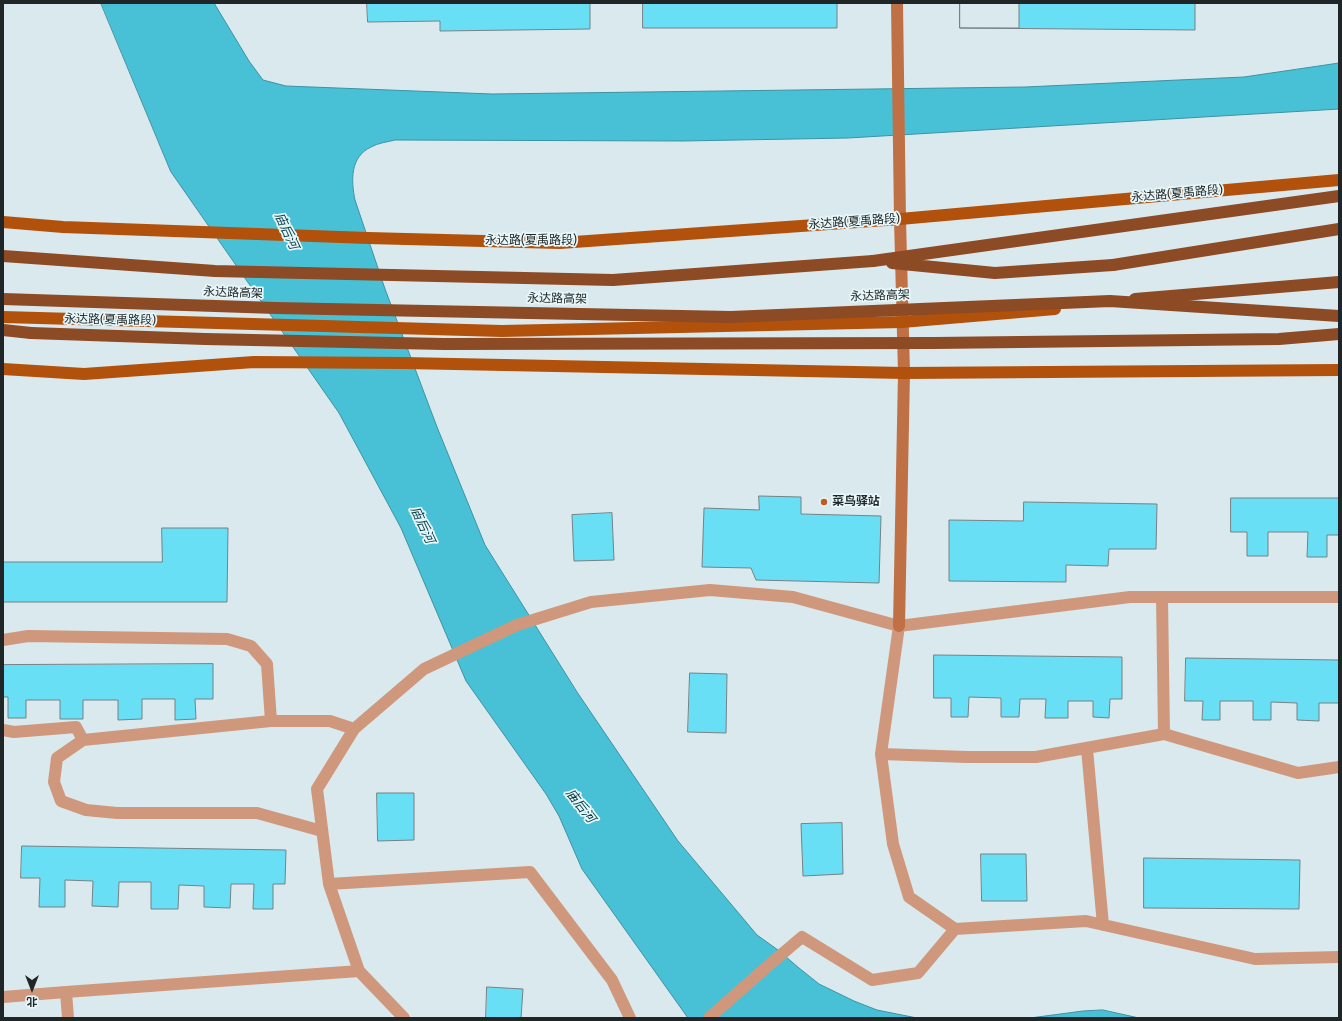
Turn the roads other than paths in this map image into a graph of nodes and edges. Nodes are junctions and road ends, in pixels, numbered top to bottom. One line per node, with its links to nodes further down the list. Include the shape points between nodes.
1 (897, 3): 4 (street)
2 (1339, 180): 4 (main road, 永达路(夏禹路段))
3 (1339, 196): 8 (highway, bridge)
4 (900, 219): 5 (main road, 永达路(夏禹路段), via 560,243 63,227); 14 (street)
5 (3, 222)
6 (1339, 229): 8 (highway, bridge, via 1113,265 995,273)
7 (3, 256): 8 (highway, 永达路高架, via 215,271 613,280)
8 (873, 261)
9 (1339, 283): 11 (highway, bridge); 14 (main road)
10 (3, 298): 11 (highway, 永达路高架, bridge, via 276,308 731,317)
11 (1110, 301): 12 (highway, bridge)
12 (1339, 316)
13 (3, 317): 14 (main road, 永达路(夏禹路段), via 502,331)
14 (902, 322): 19 (street)
15 (3, 330): 16 (highway, bridge, via 205,339 444,344 934,343 1279,339)
16 (1339, 334)
17 (3, 369): 19 (main road, via 84,374 254,362)
18 (1339, 370): 19 (main road)
19 (904, 373): 22 (street)
20 (1162, 597): 21 (street); 22 (street, via 1130,597); 27 (street)
21 (1339, 597)
22 (899, 626): 25 (street, via 793,597 710,590 591,602 517,625 424,669); 30 (street)
23 (3, 640): 24 (street, via 28,636 227,639 251,646 267,664)
24 (271, 721): 25 (street, via 330,721); 28 (street)
25 (354, 729): 32 (street, via 317,789)
26 (3, 730): 28 (street, via 14,732 76,727)
27 (1164, 734): 29 (street); 31 (street, via 1298,773)
28 (83, 740): 32 (street, via 57,758 54,782 61,801 86,810 117,813 257,813)
29 (1087, 749): 30 (street, via 1036,757); 34 (street)
30 (881, 754): 35 (street, via 893,844 909,897)
31 (1339, 767)
32 (322, 830): 33 (street)
33 (329, 884): 37 (street); 42 (street, via 530,872 612,980)
34 (1103, 925): 35 (street, via 1086,921); 36 (street, via 1255,959)
35 (955, 929): 43 (street, via 918,973 872,980 802,937)
36 (1339, 957)
37 (359, 971): 38 (street); 41 (street)
38 (66, 992): 39 (street); 40 (street)
39 (3, 998)
40 (68, 1018)
41 (404, 1018)
42 (630, 1018)
43 (709, 1018)

